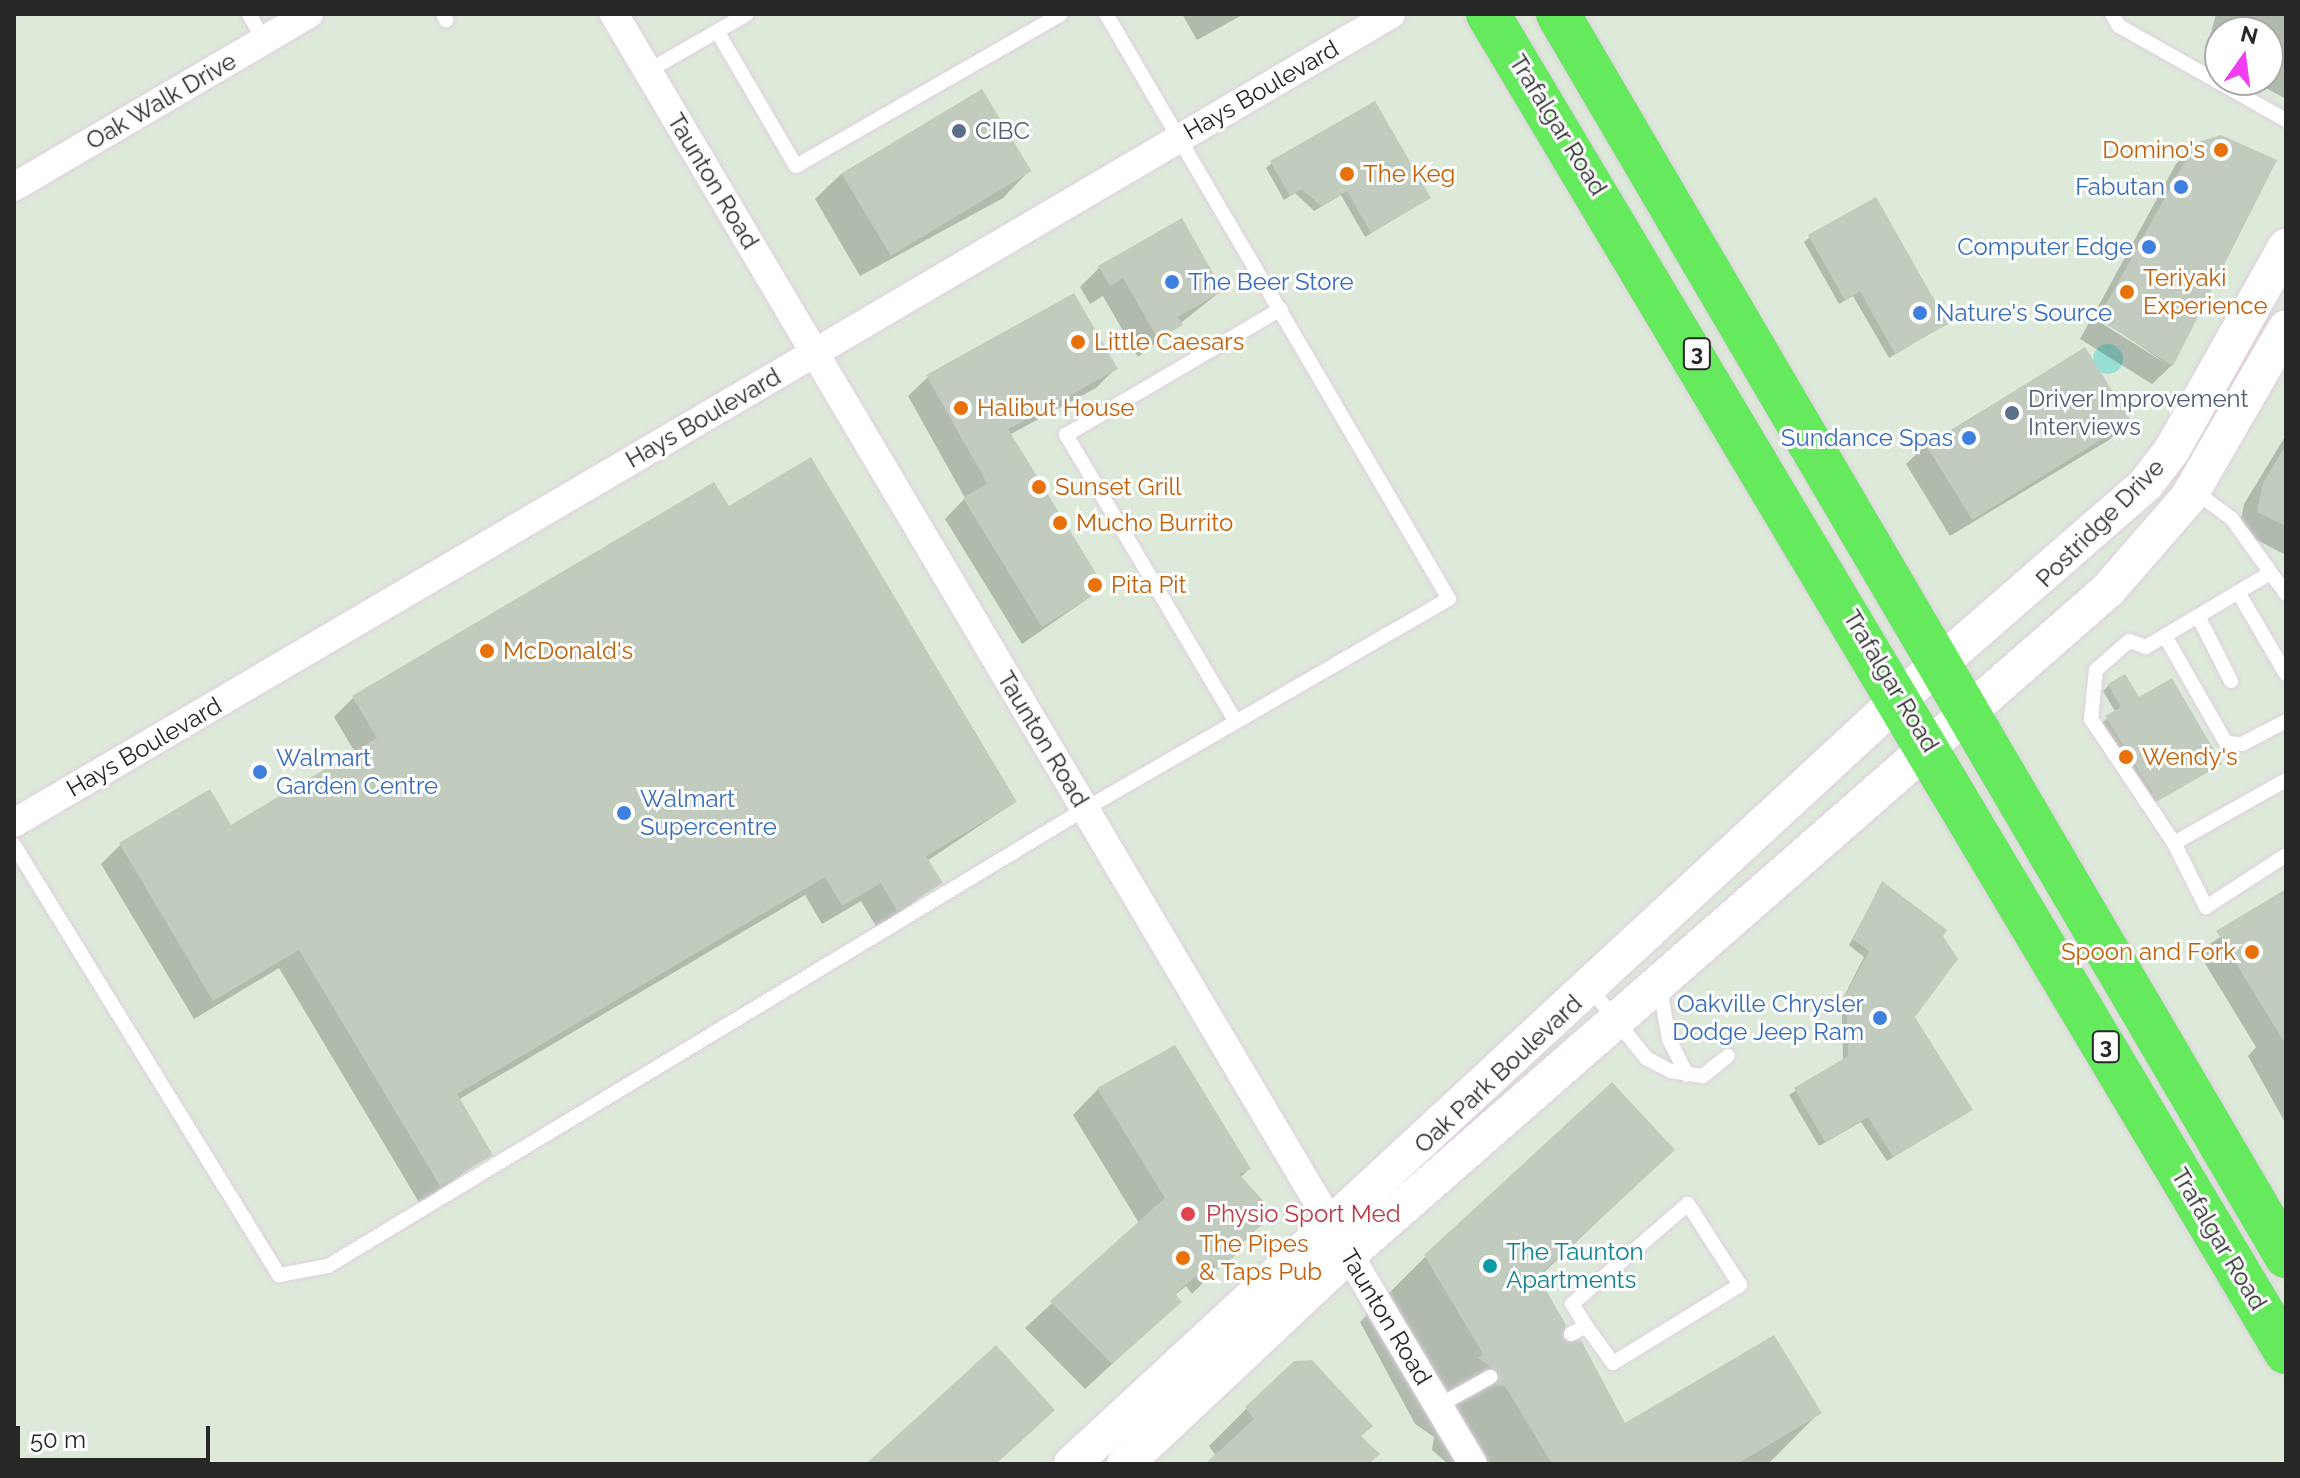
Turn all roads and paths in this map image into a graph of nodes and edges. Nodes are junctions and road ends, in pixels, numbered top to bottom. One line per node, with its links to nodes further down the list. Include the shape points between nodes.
1 (249, 14): 12 (lane)
2 (309, 14): 12 (street, Oak Walk Drive)
3 (614, 14): 13 (street, Taunton Road)
4 (747, 14): 11 (lane)
5 (1061, 14): 11 (lane, via 796,166)
6 (1106, 14): 15 (lane)
7 (1391, 14): 15 (street, Hays Boulevard)
8 (1488, 14): 29 (main road, Trafalgar Road / 3)
9 (1558, 14): 29 (main road, Trafalgar Road / 3)
10 (2112, 14): 14 (lane, via 2119,26)
11 (717, 31): 13 (lane)
12 (264, 41): 16 (street, Oak Walk Drive)
13 (648, 71): 20 (street, Taunton Road)
14 (2286, 120)
15 (1181, 138): 18 (lane); 20 (street, Hays Boulevard)
16 (14, 187)
17 (2286, 247): 29 (street, Postridge Drive, via 2172,450 2145,485)
18 (1281, 309): 31 (lane, via 1449,599); 31 (lane, via 1066,435)
19 (2286, 328): 21 (street, Postridge Drive)
20 (815, 352): 34 (street, Taunton Road); 35 (street, Hays Boulevard)
21 (2193, 490): 22 (lane, via 2232,519); 32 (street, Postridge Drive, via 2108,590)
22 (2270, 573): 23 (lane); 24 (lane)
23 (2238, 592): 25 (lane); 27 (lane)
24 (2286, 594)
25 (2198, 616): 26 (lane); 28 (lane)
26 (2165, 636): 30 (lane, via 2226,743 2242,744); 36 (lane, via 2146,647 2129,641 2108,654 2089,703 2091,719)
27 (2286, 674)
28 (2231, 681)
29 (1920, 682): 32 (main road, Trafalgar Road / 3); 40 (street, Oak Park Boulevard)
30 (2286, 721)
31 (1236, 722): 34 (lane)
32 (1946, 725): 39 (street, Oak Park Boulevard); 45 (main road, Trafalgar Road / 3); 48 (main road, Trafalgar Road / 3)
33 (2286, 780): 36 (lane)
34 (1085, 809): 37 (lane, via 328,1266 279,1275); 44 (street, Taunton Road)
35 (14, 823)
36 (2174, 843): 38 (lane, via 2206,907)
37 (14, 845)
38 (2286, 855)
39 (1659, 982): 41 (street, Oak Park Boulevard); 43 (lane, via 1669,1039)
40 (1590, 988): 41 (lane); 44 (street, Oak Park Boulevard)
41 (1616, 1020): 43 (lane, via 1646,1058); 44 (street, Oak Park Boulevard)
42 (1728, 1056): 43 (lane, via 1703,1076)
43 (1687, 1075)
44 (1340, 1240): 50 (street, Taunton Road); 51 (street, Oak Park Boulevard); 52 (street, Oak Park Boulevard)
45 (2286, 1256)
46 (1586, 1326): 46 (lane, via 1572,1304 1688,1204 1740,1285 1613,1363); 47 (lane)
47 (1571, 1334)
48 (2286, 1352)
49 (1490, 1377): 50 (lane)
50 (1438, 1406): 53 (street, Taunton Road)
51 (1072, 1464)
52 (1125, 1464)
53 (1473, 1464)

